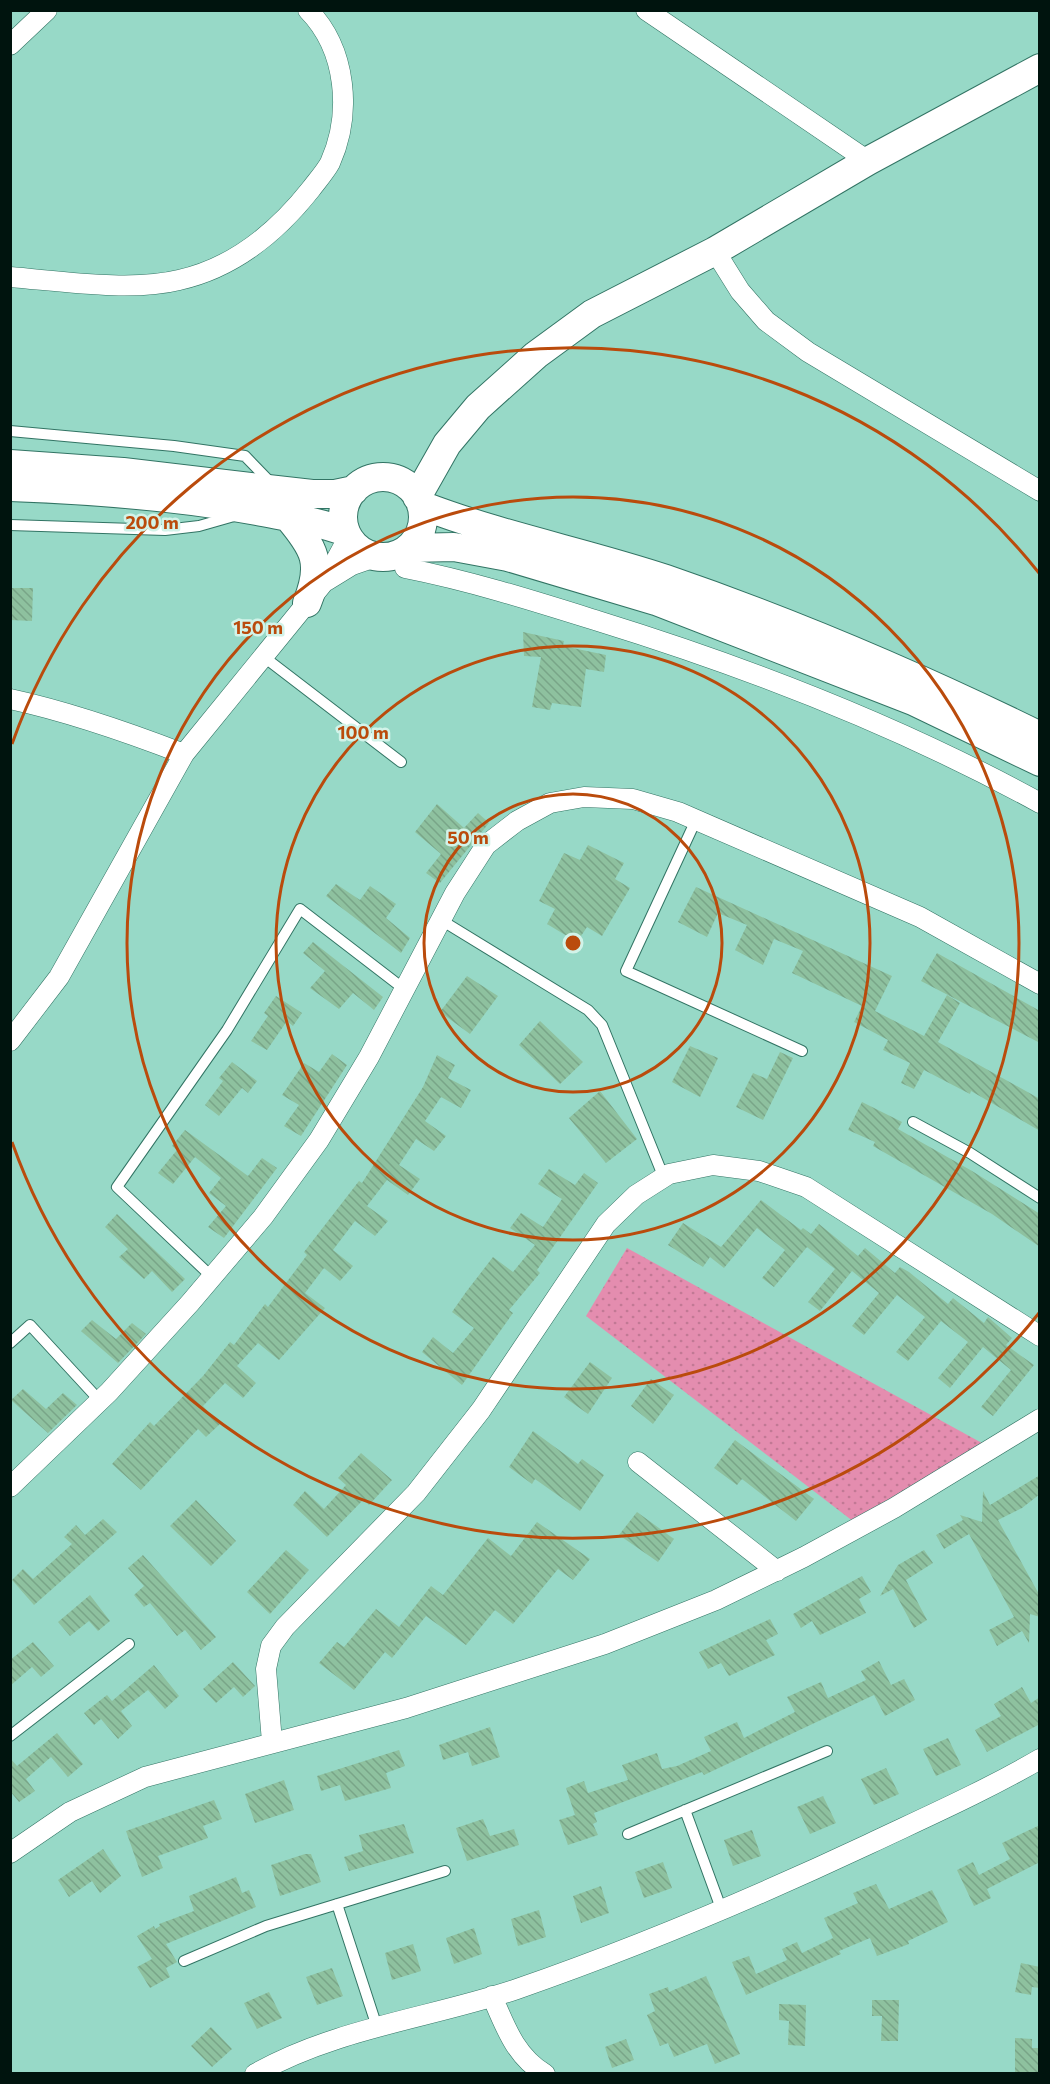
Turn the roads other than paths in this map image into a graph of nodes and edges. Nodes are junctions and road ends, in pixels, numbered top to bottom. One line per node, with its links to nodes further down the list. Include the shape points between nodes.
1 (47, 10): 4 (street)
2 (308, 10): 8 (street, via 320,22 335,52 344,90 341,125 329,164 295,209 261,239 217,269 177,281 124,285)
3 (646, 10): 6 (street)
4 (10, 45)
5 (1040, 68): 6 (street)
6 (868, 161): 7 (street)
7 (715, 251): 10 (street, via 592,314 536,354 478,407); 16 (street, via 765,321 808,352)
8 (10, 277)
9 (10, 431): 14 (lane, via 245,456)
10 (445, 447): 12 (street, via 411,472); 17 (street); 20 (street, via 439,487)
11 (10, 464): 14 (street)
12 (390, 478): 15 (street, via 370,479); 17 (street, via 406,484)
13 (10, 487): 18 (street, via 102,491)
14 (279, 490): 15 (street, via 335,494)
15 (354, 490): 22 (street, via 343,509)
16 (1040, 491)
17 (419, 501): 20 (street); 24 (street, via 424,518)
18 (254, 511): 19 (street); 21 (lane, via 199,526 165,530)
19 (288, 517): 22 (street, via 330,526); 25 (street, via 316,558)
20 (459, 519): 28 (street, via 742,606 888,664)
21 (10, 525)
22 (347, 535): 23 (street, via 355,547); 25 (street)
23 (375, 557): 24 (street); 25 (street, via 352,565)
24 (407, 558): 31 (street, via 454,547 508,557 656,601 912,701); 32 (street, via 714,659 833,704)
25 (316, 593): 26 (street)
26 (264, 657): 29 (street); 30 (lane)
27 (10, 699): 29 (street, via 127,732)
28 (1040, 736)
29 (184, 754): 37 (street, via 59,977)
30 (400, 762)
31 (1040, 762)
32 (1040, 802)
33 (696, 820): 34 (street, via 633,799 584,797 550,803 517,821 486,845); 35 (street, via 920,917); 38 (lane, via 626,971)
34 (441, 920): 36 (street); 40 (lane, via 588,1010 602,1025)
35 (1040, 984)
36 (405, 989): 42 (street, via 320,1140); 42 (lane, via 300,909 227,1030 117,1187)
37 (10, 1041)
38 (802, 1051)
39 (913, 1122): 41 (lane)
40 (664, 1178): 43 (street, via 713,1165 759,1171 806,1187); 52 (street, via 636,1195 606,1224 481,1410 423,1484 271,1646 266,1669)
41 (1040, 1198)
42 (212, 1277): 45 (street)
43 (1040, 1336)
44 (10, 1343): 45 (lane, via 30,1324)
45 (100, 1401): 48 (street)
46 (1040, 1419): 49 (street, via 894,1508)
47 (638, 1462): 49 (street)
48 (10, 1487)
49 (777, 1571): 52 (street, via 605,1644 406,1708)
50 (129, 1644): 51 (lane)
51 (10, 1736)
52 (272, 1742): 57 (street, via 145,1777 70,1812)
53 (827, 1751): 55 (lane)
54 (1040, 1759): 60 (street, via 924,1818)
55 (685, 1810): 56 (lane); 60 (lane)
56 (628, 1834)
57 (10, 1853)
58 (445, 1871): 59 (lane)
59 (337, 1904): 61 (lane, via 266,1926); 63 (lane)
60 (722, 1911): 62 (street)
61 (184, 1962)
62 (492, 1996): 63 (street); 65 (street, via 513,2043)
63 (377, 2027): 64 (street, via 284,2057)
64 (255, 2073)
65 (545, 2073)

